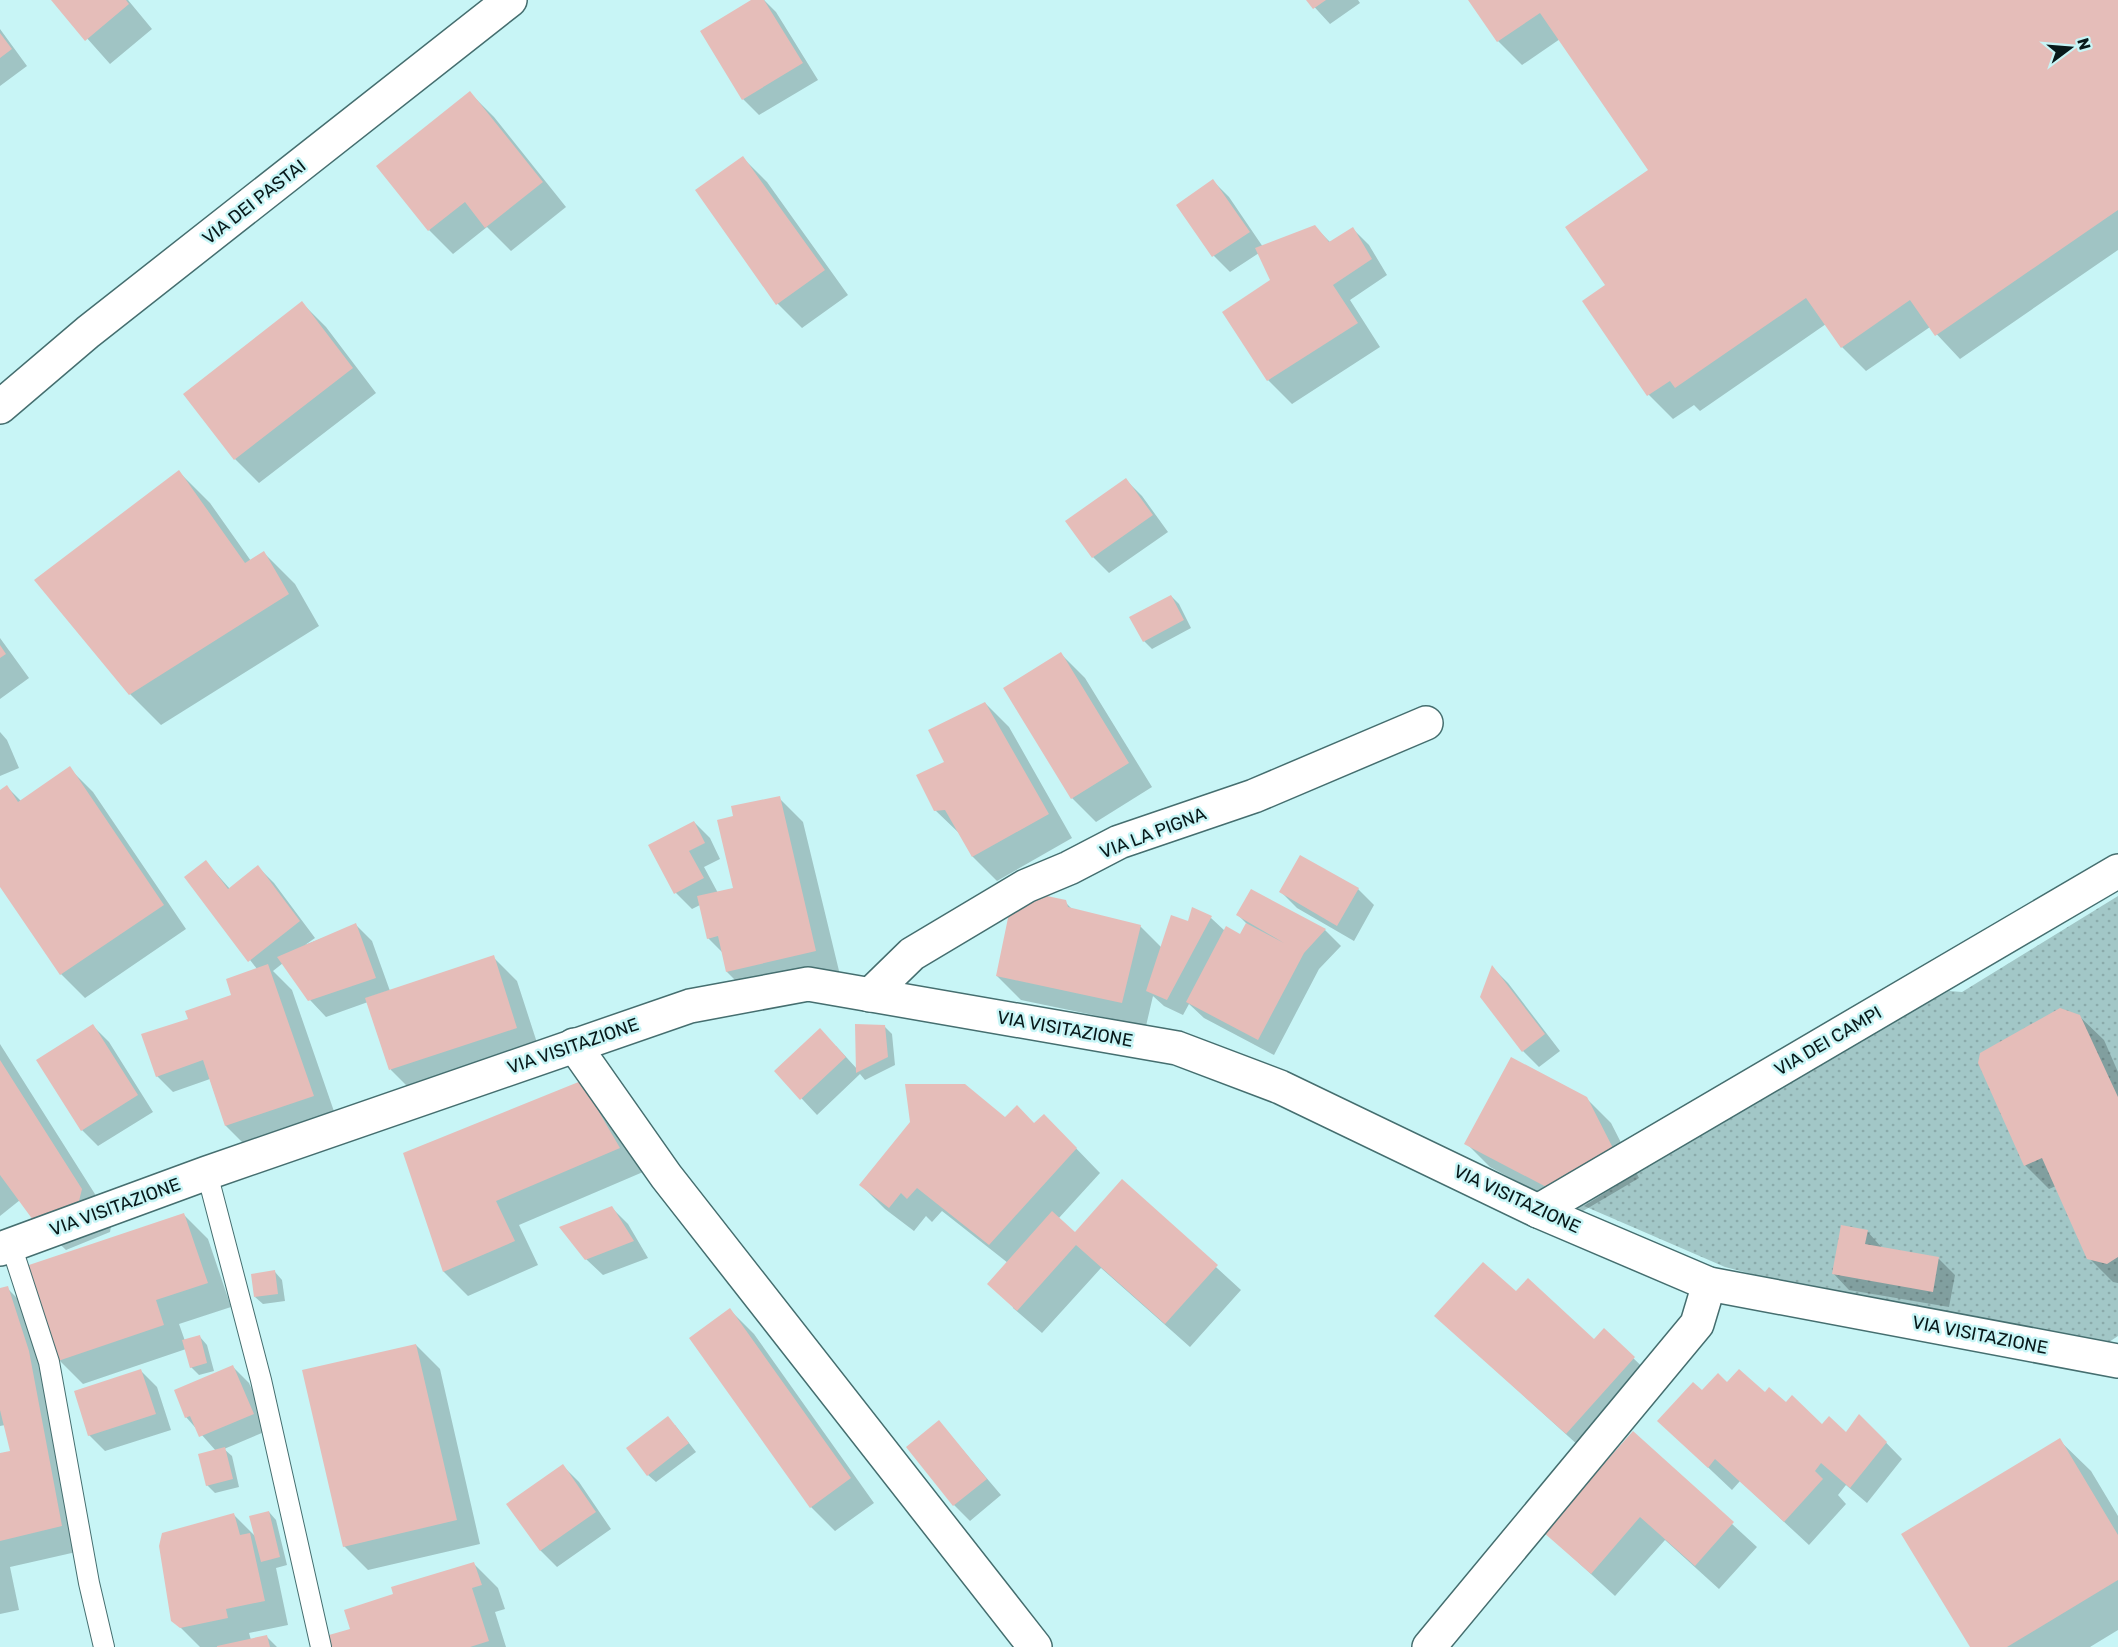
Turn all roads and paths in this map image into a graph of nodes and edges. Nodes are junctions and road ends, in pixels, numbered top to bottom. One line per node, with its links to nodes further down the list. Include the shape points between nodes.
1 (510, 0): 2 (street, VIA DEI PASTAI, via 88,332)
2 (0, 407)
3 (1426, 723): 5 (street, VIA LA PIGNA, via 1254,796 1119,842 1026,886 912,954)
4 (2118, 871): 8 (street, VIA DEI CAMPI)
5 (870, 995): 6 (street, VIA VISITAZIONE, via 808,984 690,1006); 8 (street, VIA VISITAZIONE, via 1177,1048 1281,1088)
6 (574, 1045): 7 (street, VIA VISITAZIONE); 14 (street, via 666,1176)
7 (207, 1173): 9 (street, VIA VISITAZIONE); 13 (lane, via 261,1380)
8 (1538, 1211): 10 (street, VIA VISITAZIONE)
9 (5, 1247): 12 (lane, via 49,1362)
10 (1709, 1284): 11 (street, VIA VISITAZIONE); 15 (street, via 1697,1324)
11 (2118, 1361)
12 (104, 1647)
13 (321, 1647)
14 (1035, 1647)
15 (1429, 1647)

